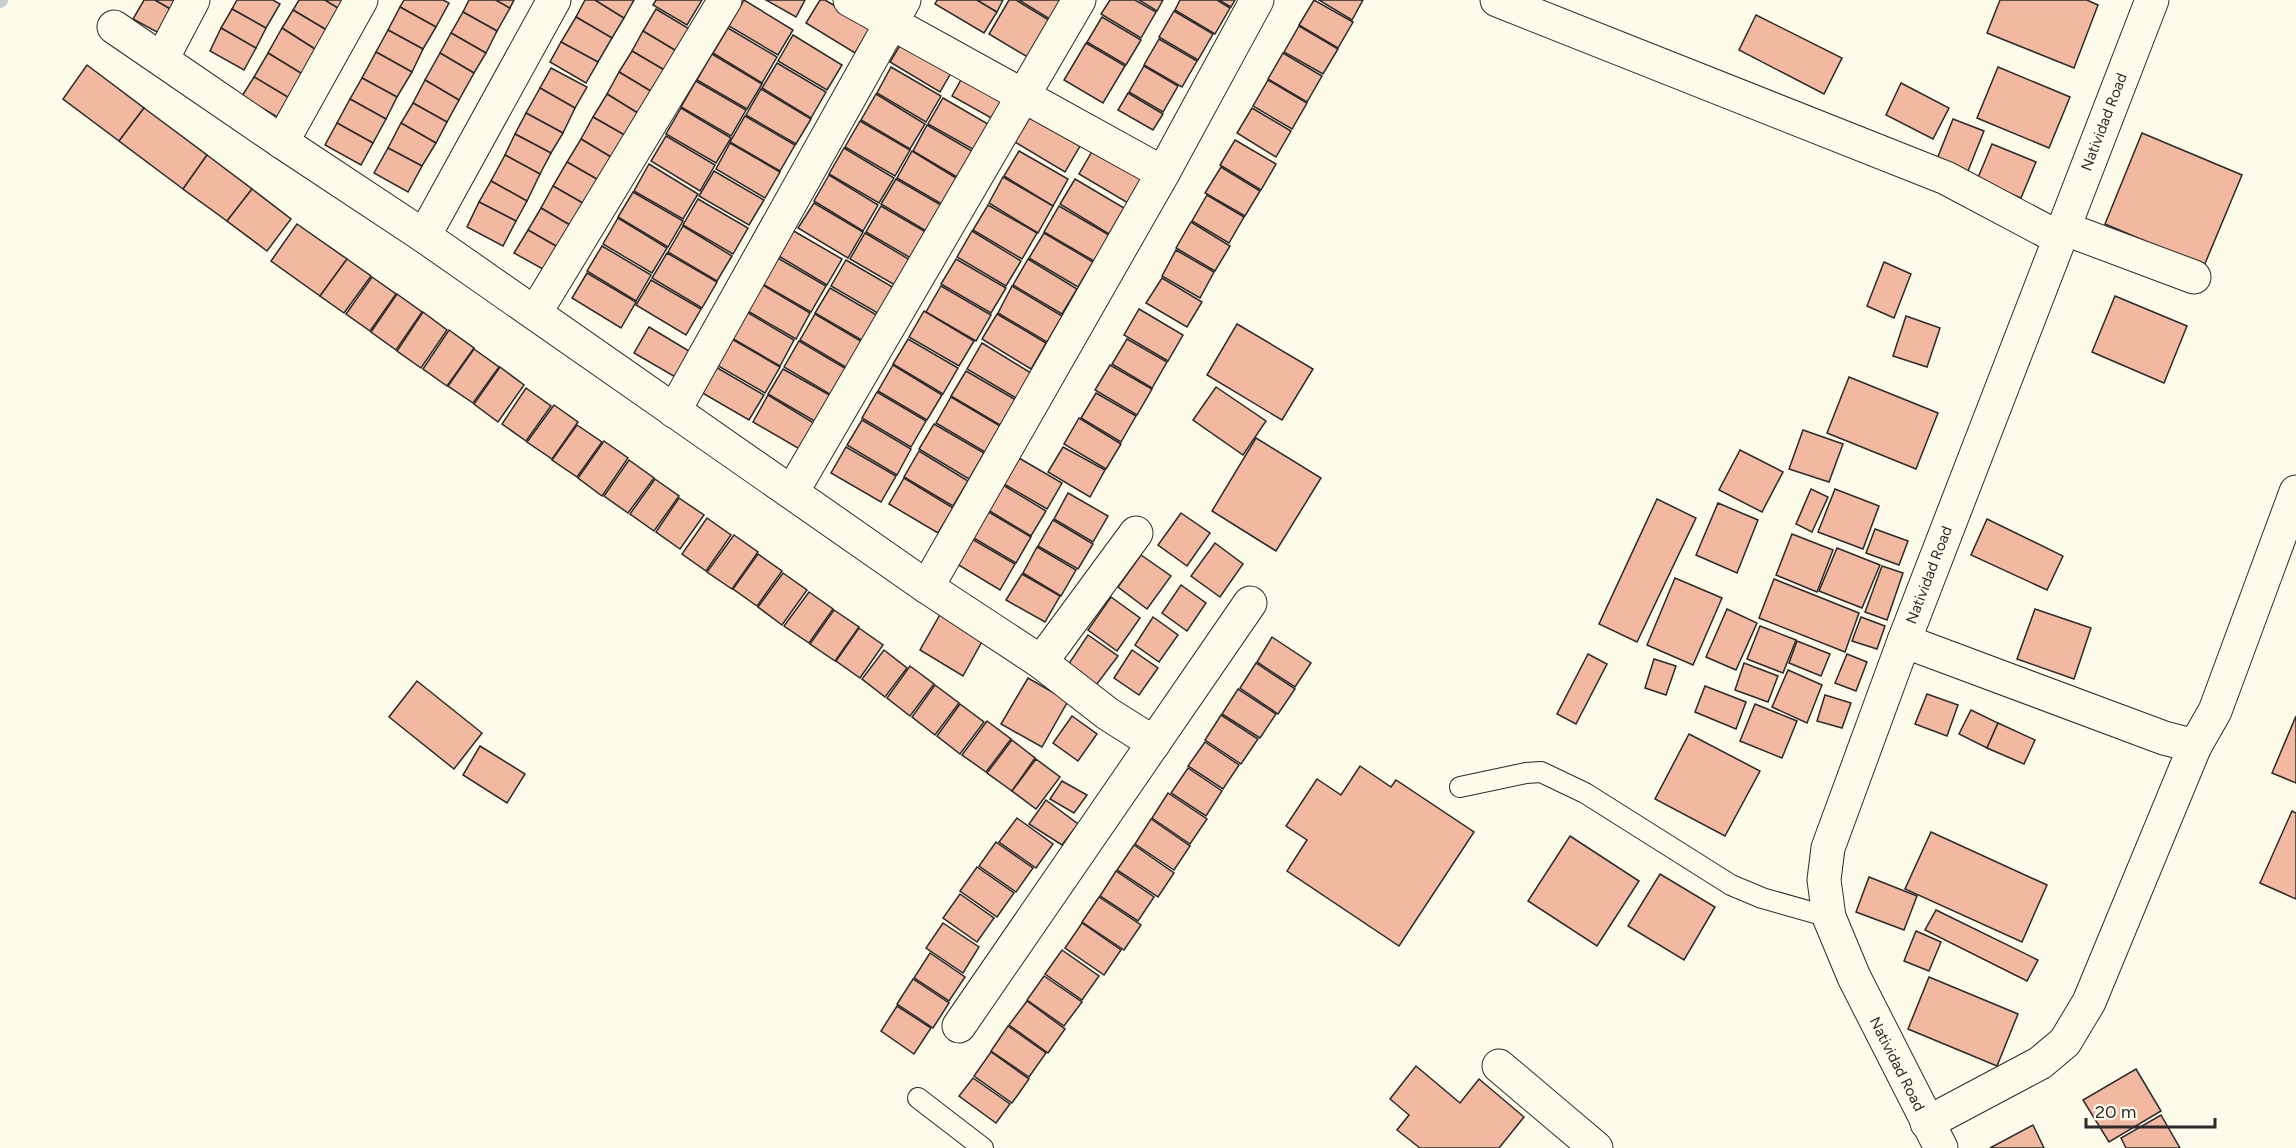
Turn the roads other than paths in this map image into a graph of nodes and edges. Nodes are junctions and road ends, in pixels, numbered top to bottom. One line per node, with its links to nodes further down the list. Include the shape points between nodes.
1 (193, 0): 12 (street)
2 (361, 0): 14 (street)
3 (554, 0): 17 (street)
4 (725, 0): 19 (street)
5 (850, 0): 10 (street)
6 (1080, 0): 13 (street)
7 (1257, 0): 15 (street)
8 (1497, 0): 16 (street, via 1946,178)
9 (2152, 0): 16 (street, Natividad Road)
10 (898, 12): 13 (street); 20 (street)
11 (114, 27): 12 (street)
12 (162, 59): 14 (street)
13 (1024, 96): 15 (street); 21 (street)
14 (282, 142): 17 (street)
15 (1163, 173): 24 (street)
16 (2061, 233): 18 (street); 26 (street, Natividad Road)
17 (424, 236): 19 (street)
18 (2194, 277)
19 (535, 313): 20 (street)
20 (674, 411): 21 (street)
21 (792, 492): 24 (street)
22 (2296, 492): 29 (street, via 2215,711)
23 (1136, 533): 27 (street)
24 (927, 587): 27 (street)
25 (1250, 603): 28 (street)
26 (1904, 640): 29 (street, via 2164,738); 31 (street, Natividad Road, via 1828,848 1824,880)
27 (1041, 662): 28 (street, via 1108,714)
28 (1154, 743): 32 (street)
29 (2195, 746): 35 (street, via 2089,1002 2065,1041 2040,1063)
30 (1460, 787): 31 (lane, via 1541,772 1585,793 1731,885)
31 (1829, 917): 35 (street, Natividad Road, via 1854,977)
32 (959, 1026)
33 (1499, 1066): 37 (street)
34 (918, 1098): 36 (lane)
35 (1934, 1136)
36 (983, 1148)
37 (1596, 1148)

